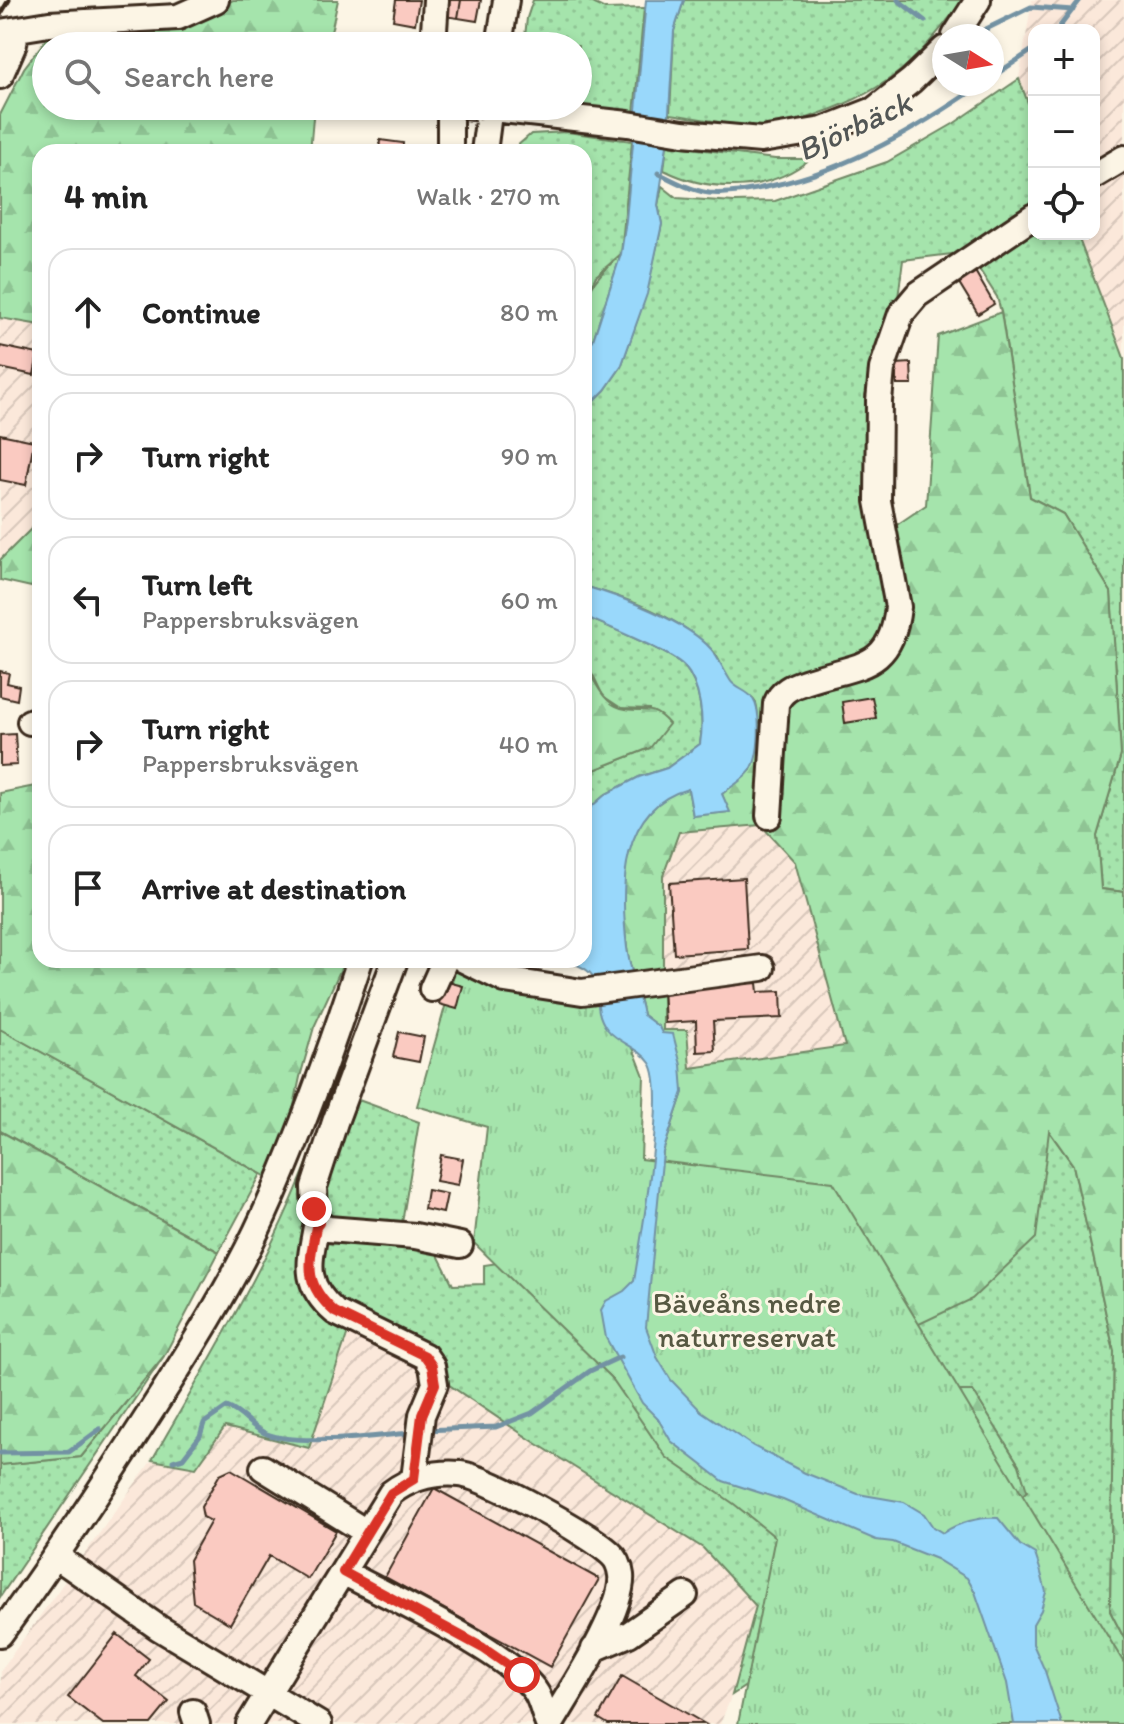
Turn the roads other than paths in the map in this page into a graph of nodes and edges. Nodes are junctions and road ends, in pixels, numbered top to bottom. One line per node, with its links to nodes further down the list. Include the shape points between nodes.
1 (216, 0): 6 (street, via 178,17)
2 (436, 0): 7 (street)
3 (506, 0): 8 (street)
4 (978, 0): 5 (street)
5 (963, 24)
6 (8, 31): 10 (street, via 14,44)
7 (434, 32)
8 (501, 32)
9 (932, 61): 13 (street, via 874,110 823,130 761,140)
10 (0, 76)
11 (450, 120): 14 (street)
12 (488, 120): 15 (street)
13 (592, 120)
14 (450, 144)
15 (485, 144)
16 (1124, 158): 17 (street)
17 (1100, 172)
18 (1028, 220): 19 (street, via 939,278 901,314 882,369 879,401 878,501 898,607 896,622 889,646 874,662 792,686 779,696)
19 (769, 816)
20 (357, 968): 31 (street, via 263,1217 198,1336)
21 (392, 968): 26 (street, via 314,1187)
22 (441, 968): 25 (street)
23 (480, 968): 24 (street, via 505,980 582,992)
24 (762, 968)
25 (432, 989)
26 (319, 1223): 27 (street, via 328,1229); 29 (street, via 309,1270 322,1301 425,1356 432,1366 435,1384 422,1415)
27 (460, 1245)
28 (263, 1468): 30 (street)
29 (414, 1479): 30 (street, via 391,1493); 35 (street, via 442,1474 480,1478 613,1556 622,1580)
30 (366, 1532): 32 (street)
31 (57, 1557): 34 (street); 36 (street, via 159,1628)
32 (343, 1572): 36 (street); 39 (street, via 522,1675 538,1695)
33 (685, 1595): 35 (street, via 629,1634)
34 (0, 1634)
35 (594, 1649): 39 (street)
36 (268, 1694): 37 (street); 38 (street)
37 (249, 1724)
38 (319, 1724)
39 (549, 1724)

